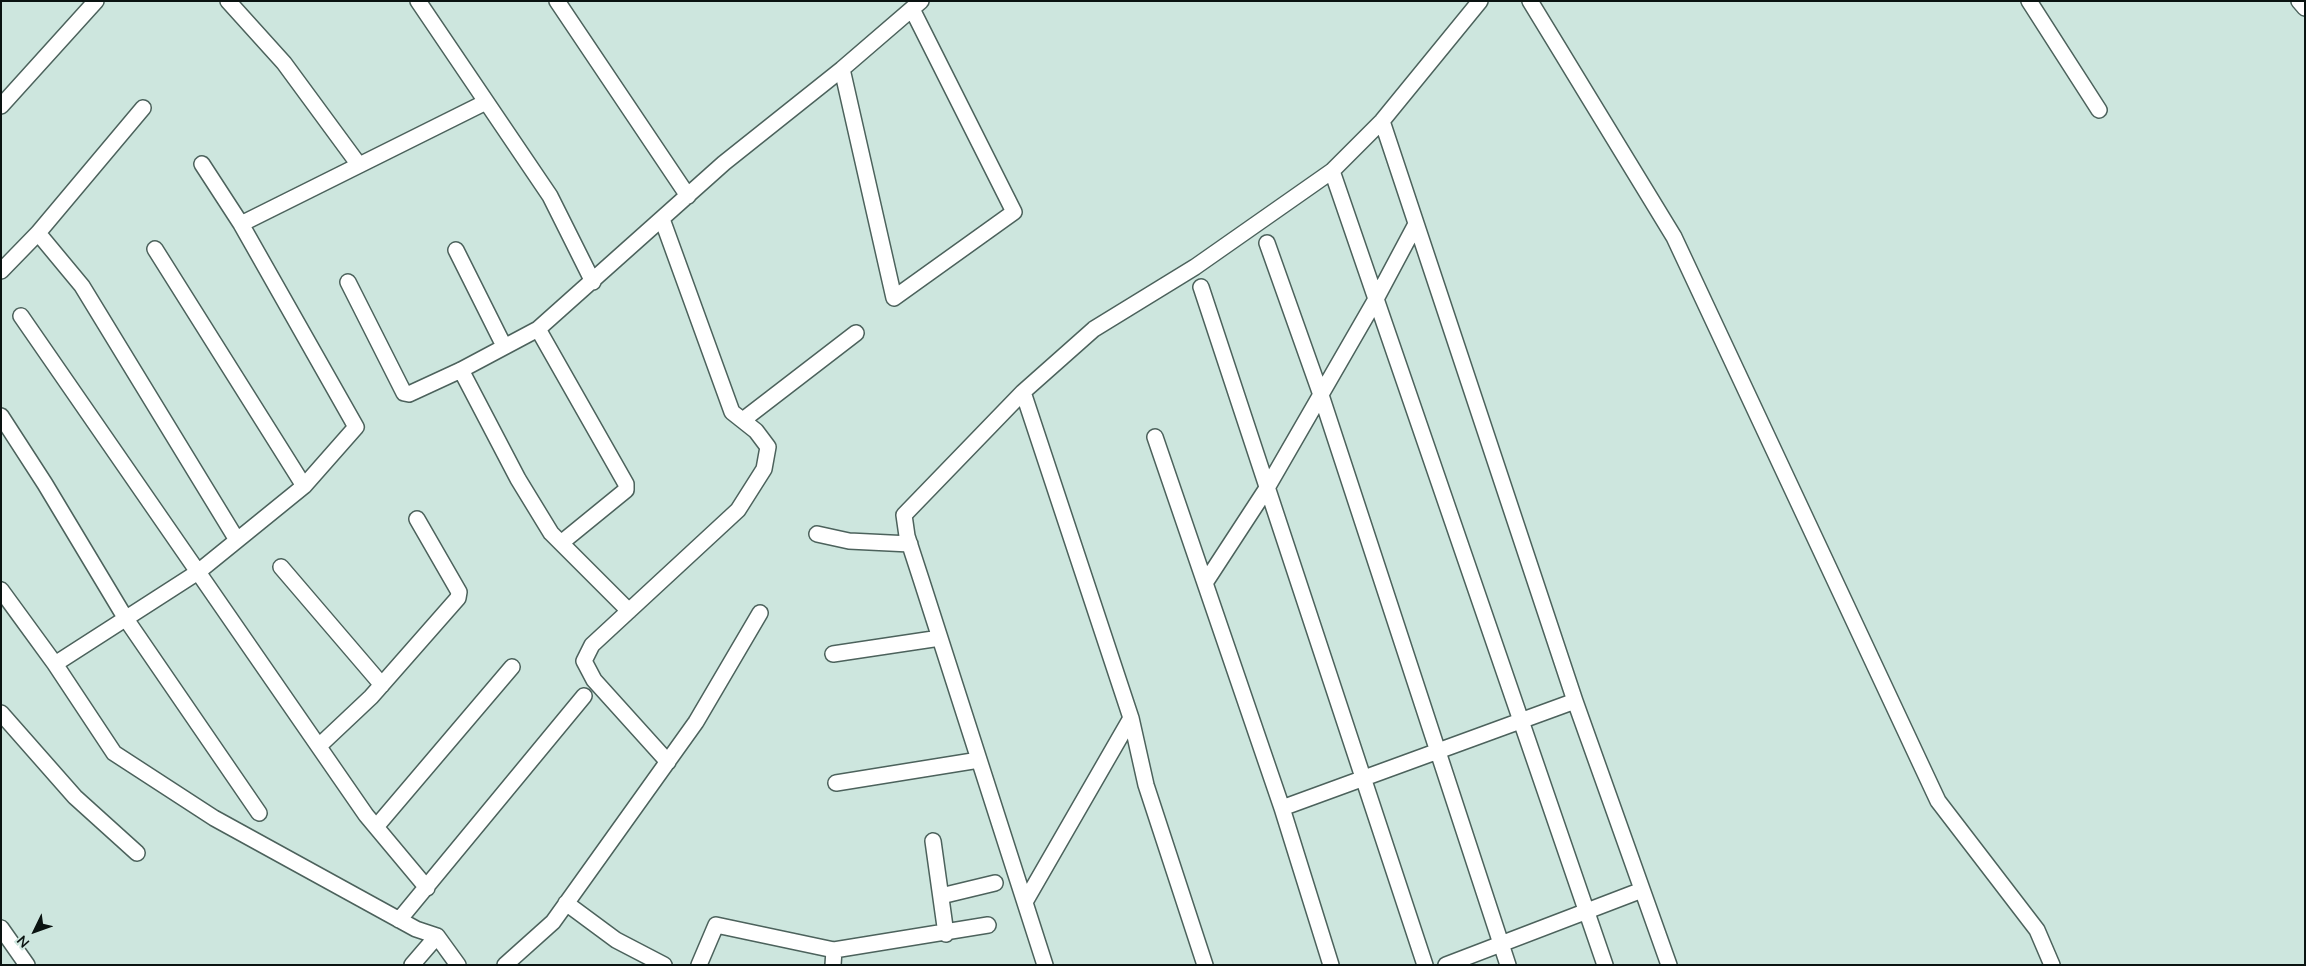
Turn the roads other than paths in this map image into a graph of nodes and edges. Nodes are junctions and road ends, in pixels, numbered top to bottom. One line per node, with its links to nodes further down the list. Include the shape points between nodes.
1 (96, 1): 13 (street)
2 (228, 1): 18 (street, via 284,63)
3 (418, 1): 12 (street)
4 (557, 1): 20 (street)
5 (1480, 1): 16 (street)
6 (1530, 1): 106 (street, via 1674,237 1938,801 2037,930)
7 (2029, 1): 15 (street)
8 (2299, 1): 10 (street)
9 (917, 5): 11 (street); 11 (street, via 1014,212 894,298)
10 (2305, 8)
11 (842, 69): 20 (street, via 724,163)
12 (486, 102): 18 (street); 30 (street, via 550,196)
13 (1, 106)
14 (143, 108): 24 (street)
15 (2099, 110)
16 (1382, 121): 19 (street); 23 (street)
17 (202, 164): 22 (street)
18 (359, 165): 22 (street)
19 (1332, 172): 32 (street); 38 (street, via 1195,267 1094,329)
20 (688, 196): 21 (street)
21 (662, 219): 30 (street); 41 (street, via 718,378 732,412)
22 (241, 224): 43 (street, via 356,427)
23 (1416, 224): 32 (street); 63 (street)
24 (38, 233): 28 (street); 47 (street, via 82,286)
25 (1267, 243): 39 (street)
26 (155, 249): 43 (street)
27 (456, 250): 36 (street)
28 (1, 271)
29 (348, 282): 37 (street, via 404,393 409,394)
30 (593, 282): 34 (street)
31 (1201, 287): 44 (street)
32 (1376, 299): 39 (street); 66 (street)
33 (21, 316): 51 (street)
34 (538, 329): 36 (street); 48 (street, via 626,484 626,490)
35 (856, 333): 41 (street)
36 (504, 346): 37 (street)
37 (461, 370): 48 (street, via 518,479 551,533)
38 (1023, 392): 49 (street, via 904,515); 65 (street)
39 (1321, 395): 44 (street); 68 (street)
40 (1, 416): 56 (street)
41 (743, 420): 54 (street, via 768,447 764,468 738,510)
42 (1155, 437): 52 (street)
43 (304, 486): 47 (street)
44 (1267, 488): 52 (street); 71 (street)
45 (417, 519): 61 (street, via 459,592 458,598)
46 (817, 534): 49 (street, via 849,541)
47 (237, 540): 51 (street)
48 (561, 543): 54 (street)
49 (910, 544): 57 (street)
50 (281, 567): 61 (street)
51 (198, 572): 56 (street); 67 (street)
52 (1205, 583): 73 (street)
53 (1, 590): 59 (street)
54 (629, 612): 70 (street, via 592,645 584,661 594,680)
55 (760, 613): 70 (street, via 696,722)
56 (126, 619): 59 (street); 74 (street)
57 (940, 638): 58 (street); 69 (street)
58 (833, 654)
59 (56, 664): 85 (street, via 114,753 214,818)
60 (512, 667): 75 (street)
61 (382, 685): 67 (street)
62 (584, 696): 79 (street)
63 (1575, 701): 66 (street); 80 (street)
64 (1, 713): 77 (street, via 75,797)
65 (1131, 718): 82 (street); 99 (street, via 1146,785)
66 (1522, 720): 68 (street); 84 (street)
67 (319, 746): 75 (street)
68 (1438, 751): 71 (street); 90 (street)
69 (979, 760): 72 (street); 82 (street)
70 (668, 762): 83 (street)
71 (1363, 778): 73 (street); 101 (street)
72 (836, 783)
73 (1282, 808): 100 (street)
74 (259, 813)
75 (376, 827): 79 (street)
76 (933, 841): 81 (street)
77 (137, 853)
78 (995, 882): 81 (street)
79 (427, 888): 85 (street)
80 (1642, 890): 84 (street); 105 (street)
81 (941, 896): 88 (street)
82 (1025, 902): 98 (street)
83 (566, 903): 95 (street, via 553,922); 96 (street, via 616,940)
84 (1587, 910): 90 (street); 104 (street)
85 (400, 920): 89 (street)
86 (988, 926): 88 (street)
87 (1, 928): 92 (street)
88 (946, 934): 91 (street)
89 (437, 936): 93 (street); 94 (street)
90 (1501, 943): 102 (street); 103 (street)
91 (834, 957): 97 (street, via 716,925)
92 (27, 965)
93 (412, 965)
94 (458, 965)
95 (505, 965)
96 (664, 965)
97 (699, 965)
98 (1045, 965)
99 (1205, 965)
100 (1332, 965)
101 (1424, 965)
102 (1446, 965)
103 (1508, 965)
104 (1605, 965)
105 (1669, 965)
106 (2052, 965)

